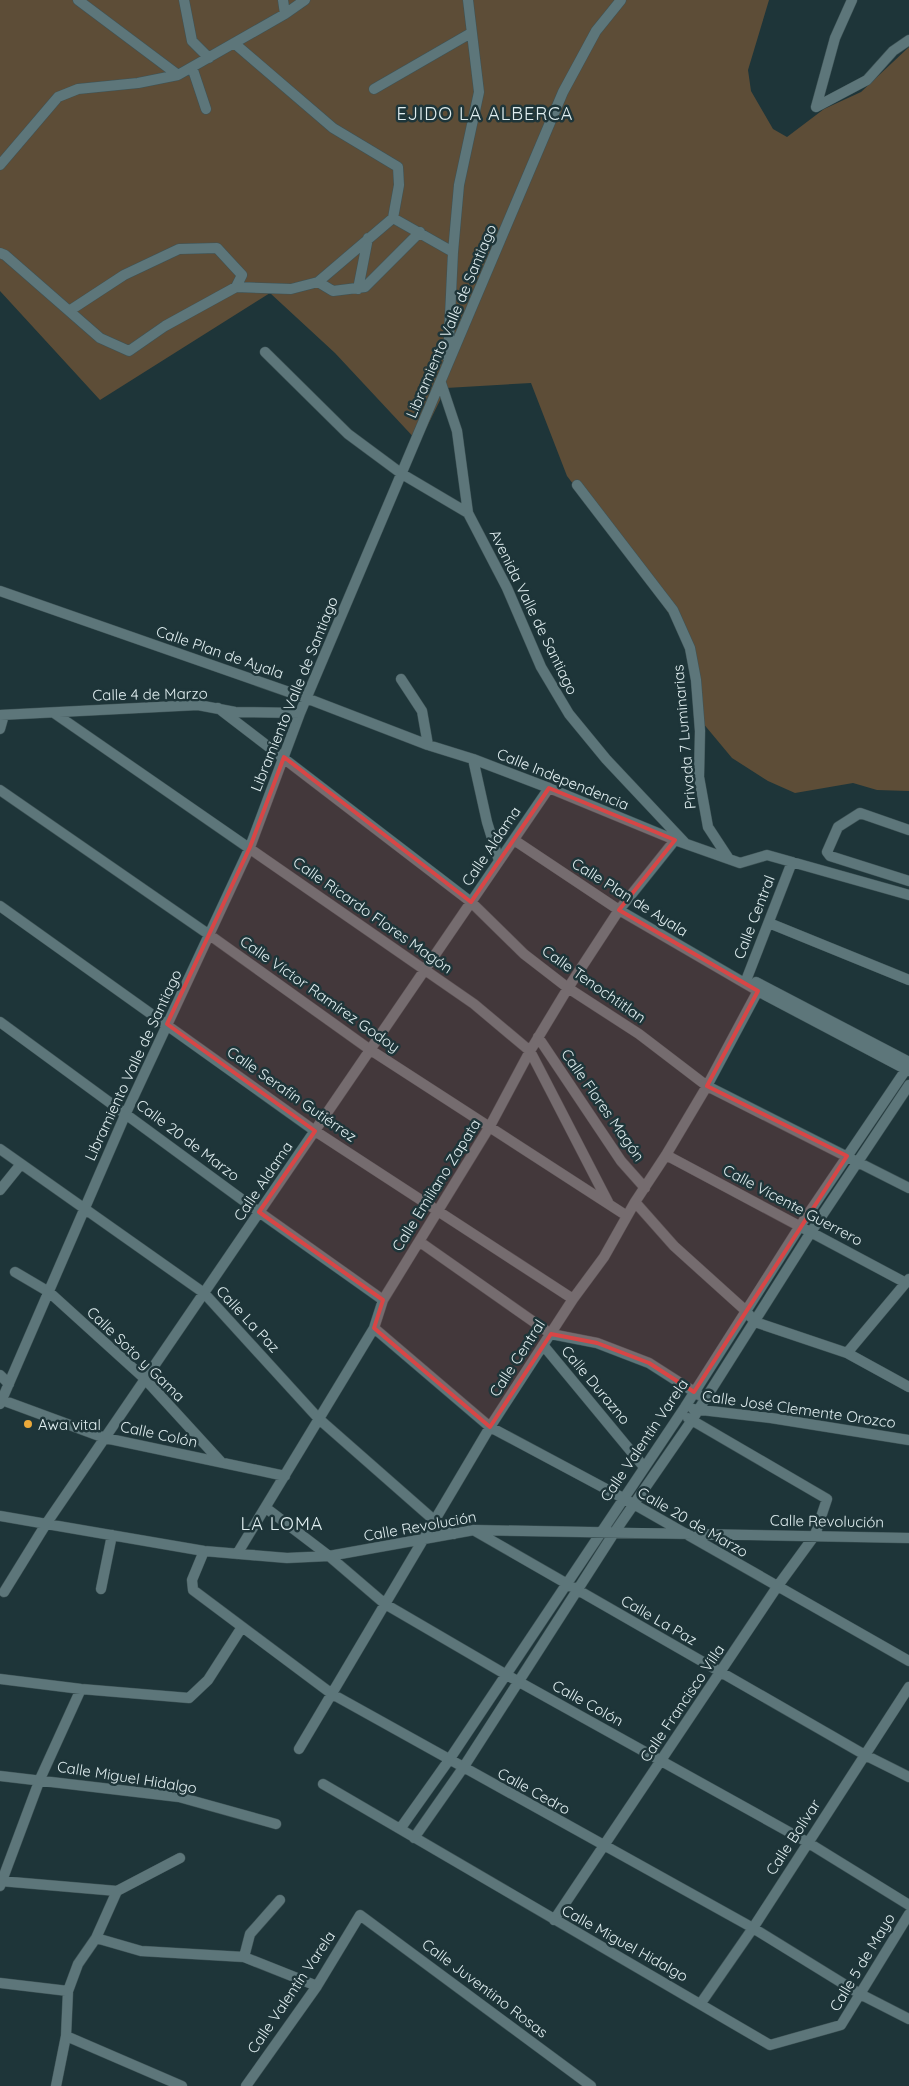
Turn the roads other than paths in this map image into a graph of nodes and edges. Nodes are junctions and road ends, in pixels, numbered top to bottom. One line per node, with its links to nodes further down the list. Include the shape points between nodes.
1 (78, 0): 14 (street)
2 (184, 0): 12 (street, via 192,41)
3 (283, 0): 8 (street)
4 (305, 0): 8 (street)
5 (468, 0): 9 (street)
6 (621, 0): 30 (street, Libramiento Valle de Santiago, via 596,31 564,92)
7 (852, 0): 15 (street, via 835,38)
8 (285, 14): 11 (street)
9 (472, 32): 16 (street); 23 (street, via 478,92 459,185)
10 (909, 40): 17 (street, via 893,51 867,80)
11 (234, 42): 12 (street); 20 (street, via 333,128 398,167 399,185)
12 (209, 58): 13 (street)
13 (192, 67): 14 (street); 18 (street)
14 (178, 75): 19 (street, via 78,89 58,97)
15 (822, 82): 17 (street); 17 (street, via 816,106)
16 (374, 89)
17 (838, 95)
18 (206, 108)
19 (0, 165)
20 (393, 218): 21 (street); 22 (street)
21 (420, 232): 23 (street); 27 (street, via 365,287)
22 (368, 238): 25 (street); 27 (street)
23 (453, 252): 30 (street)
24 (0, 253): 28 (street)
25 (318, 282): 26 (street, via 291,289); 27 (street, via 333,291)
26 (236, 287): 28 (street, via 165,326 129,352 100,338); 28 (street, via 242,275 217,248 179,249 124,275)
27 (358, 289)
28 (69, 311)
29 (265, 352): 32 (street, via 348,434)
30 (448, 366): 31 (street, Libramiento Valle de Santiago)
31 (441, 383): 32 (street, Libramiento Valle de Santiago); 34 (street, Avenida Valle de Santiago, via 457,431)
32 (402, 474): 34 (street); 37 (street, Libramiento Valle de Santiago)
33 (577, 486): 52 (street, Privada 7 Luminarias, via 673,610 690,648 700,731 699,777 708,827)
34 (468, 513): 50 (street, Avenida Valle de Santiago, via 507,588 541,667 569,714)
35 (1, 594): 37 (street, Calle Plan de Ayala)
36 (401, 679): 43 (street, via 422,711)
37 (306, 698): 39 (street, Libramiento Valle de Santiago); 43 (street, Calle Plan de Ayala)
38 (218, 708): 39 (street, Calle 4 de Marzo, via 235,712); 40 (street, Calle 4 de Marzo, via 198,705); 44 (street, Calle Tenochtitlan)
39 (300, 712): 44 (street, Libramiento Valle de Santiago)
40 (54, 713): 41 (street, Calle 4 de Marzo); 51 (street, Calle Ricardo Flores Magón)
41 (2, 715): 42 (street)
42 (0, 728)
43 (428, 745): 45 (street, Calle Independencia)
44 (284, 757): 51 (street, Libramiento Valle de Santiago); 57 (street, Calle Tenochtitlan)
45 (473, 759): 46 (street, Calle Independencia); 53 (street)
46 (549, 788): 49 (street, Calle Aldama); 50 (street, Calle Independencia)
47 (0, 790): 61 (street, Calle Víctor Ramírez Godoy)
48 (909, 830): 55 (street, via 860,813 838,827 826,852)
49 (514, 840): 53 (street, Calle Aldama); 59 (street, Calle Plan de Ayala)
50 (680, 842): 52 (street, Calle Independencia); 59 (street, Calle Emiliano Zapata)
51 (250, 847): 61 (street, Libramiento Valle de Santiago); 62 (street, Calle Ricardo Flores Magón)
52 (729, 859): 54 (street, via 740,862 767,855)
53 (499, 861): 57 (street, Calle Aldama)
54 (792, 862): 56 (street); 60 (street, Calle Central)
55 (909, 881)
56 (909, 896)
57 (471, 902): 62 (street, Calle Aldama); 65 (street, Calle Tenochtitlan, via 524,954)
58 (0, 906): 68 (street, Calle Serafín Gutiérrez)
59 (618, 910): 63 (street, Calle Plan de Ayala, via 733,976); 65 (street, Calle Emiliano Zapata)
60 (769, 923): 63 (street, Calle Central); 64 (street)
61 (211, 936): 68 (street, Libramiento Valle de Santiago); 70 (street, Calle Víctor Ramírez Godoy)
62 (426, 971): 70 (street, Calle Aldama); 71 (street, Calle Ricardo Flores Magón, via 474,1004)
63 (746, 980): 66 (street, Calle Plan de Ayala)
64 (909, 980)
65 (568, 988): 69 (street, Calle Emiliano Zapata); 73 (street, Calle Tenochtitlan, via 639,1034)
66 (759, 988): 72 (street, Calle Plan de Ayala); 73 (street, Calle Central)
67 (0, 1022): 75 (street, Calle 20 de Marzo)
68 (167, 1024): 75 (street, Libramiento Valle de Santiago); 77 (street, Calle Serafín Gutiérrez)
69 (538, 1037): 71 (street, Calle Emiliano Zapata); 83 (street, Calle Flores Magón, via 621,1162)
70 (369, 1049): 76 (street, Calle Víctor Ramírez Godoy); 77 (street, Calle Aldama)
71 (530, 1051): 76 (street, Calle Emiliano Zapata); 86 (street, Calle Ricardo Flores Magón)
72 (908, 1067): 80 (street, Calle Valentín Varela)
73 (707, 1086): 79 (street, Calle Central); 80 (street, Calle Tenochtitlan)
74 (909, 1086): 81 (street, Calle Valentín Varela)
75 (126, 1113): 88 (street, Libramiento Valle de Santiago); 90 (street, Calle 20 de Marzo)
76 (490, 1126): 86 (street, Calle Víctor Ramírez Godoy); 89 (street, Calle Emiliano Zapata)
77 (315, 1131): 89 (street, Calle Serafín Gutiérrez); 90 (street, Calle Aldama)
78 (0, 1149): 82 (street, Calle La Paz)
79 (666, 1155): 83 (street, Calle Central); 92 (street, Calle Vicente Guerrero)
80 (847, 1156): 81 (street, Calle Tenochtitlan); 92 (street, Calle Valentín Varela)
81 (858, 1162): 84 (street, Calle Tenochtitlan); 93 (street, Calle Valentín Varela)
82 (21, 1164): 85 (street); 88 (street, Calle La Paz)
83 (645, 1188): 87 (street, Calle Central)
84 (909, 1188)
85 (0, 1190)
86 (609, 1202): 91 (street, Calle Víctor Ramírez Godoy)
87 (635, 1202): 91 (street, Calle Central); 101 (street, via 674,1246)
88 (84, 1209): 97 (street, Libramiento Valle de Santiago); 98 (street, Calle La Paz)
89 (438, 1209): 94 (street, Calle Emiliano Zapata); 99 (street, Calle Serafín Gutiérrez)
90 (259, 1212): 98 (street, Calle Aldama); 100 (street, Calle 20 de Marzo)
91 (627, 1216): 99 (street, Calle Central, via 604,1257)
92 (800, 1226): 93 (street, Calle Vicente Guerrero); 101 (street, Calle Valentín Varela)
93 (811, 1232): 96 (street, Calle Vicente Guerrero); 102 (street, Calle Valentín Varela)
94 (420, 1242): 100 (street, Calle Emiliano Zapata); 104 (street)
95 (15, 1272): 97 (street, Calle Soto y Gama)
96 (907, 1281): 106 (street)
97 (49, 1292): 108 (street, Calle Soto y Gama); 109 (street, Libramiento Valle de Santiago)
98 (204, 1293): 108 (street, Calle Aldama); 116 (street, Calle La Paz)
99 (573, 1299): 104 (street, Calle Central)
100 (383, 1300): 103 (street, Calle Emiliano Zapata)
101 (746, 1311): 102 (street); 111 (street, Calle Valentín Varela)
102 (754, 1322): 106 (street); 112 (street, Calle Valentín Varela)
103 (374, 1328): 116 (street, Calle Emiliano Zapata); 117 (street, Calle 20 de Marzo)
104 (551, 1334): 105 (street, Calle Central); 111 (street, via 597,1343 649,1363)
105 (543, 1345): 117 (street, Calle Central); 121 (street, Calle Durazno)
106 (848, 1353): 110 (street)
107 (0, 1375): 109 (street)
108 (145, 1379): 118 (street, Calle Aldama); 120 (street, Calle Soto y Gama)
109 (9, 1384): 113 (street, Libramiento Valle de Santiago)
110 (909, 1387)
111 (694, 1392): 112 (street); 114 (street, Calle Valentín Varela)
112 (704, 1399): 115 (street, Calle Valentín Varela)
113 (1, 1402): 118 (street, Calle Colón)
114 (682, 1411): 115 (street); 121 (street, Calle Valentín Varela)
115 (694, 1415): 119 (street, Calle José Clemente Orozco, via 771,1418); 124 (street, Calle Valentín Varela); 135 (street, Calle Francisco Villa, via 827,1499)
116 (319, 1419): 122 (street, Calle Emiliano Zapata); 127 (street, Calle La Paz)
117 (490, 1428): 123 (street, Calle 20 de Marzo); 127 (street, Calle Central)
118 (105, 1438): 120 (street, Calle Colón); 128 (street, Calle Aldama)
119 (909, 1440)
120 (221, 1462): 122 (street, Calle Colón)
121 (644, 1467): 123 (street, Calle Valentín Varela)
122 (285, 1476): 125 (street, Calle Emiliano Zapata)
123 (623, 1498): 124 (street, Calle 20 de Marzo); 132 (street, Calle Valentín Varela)
124 (634, 1505): 130 (street, Calle Valentín Varela); 133 (street, Calle 20 de Marzo)
125 (266, 1508): 139 (street, Calle Emiliano Zapata); 140 (street, Calle Colón)
126 (0, 1516): 128 (street, Calle Revolución)
127 (435, 1521): 131 (street, Calle La Paz); 136 (street, Calle Central)
128 (46, 1524): 134 (street, Calle Revolución); 145 (street, Calle Aldama)
129 (474, 1530): 131 (street, Calle Revolución); 132 (street, Calle Revolución); 141 (street, Calle La Paz)
130 (614, 1533): 132 (street, Calle Revolución); 133 (street, Calle Revolución); 144 (street, Calle Valentín Varela)
131 (454, 1534): 136 (street, Calle Revolución)
132 (600, 1534): 141 (street, Calle Valentín Varela)
133 (682, 1534): 135 (street, Calle Revolución); 142 (street, Calle 20 de Marzo)
134 (112, 1535): 138 (street, Calle Revolución); 143 (street)
135 (815, 1535): 137 (street, Calle Revolución); 142 (street, Calle Francisco Villa)
136 (425, 1538): 140 (street, Calle Revolución); 146 (street, Calle Central)
137 (909, 1538)
138 (204, 1551): 139 (street, Calle Revolución); 147 (street, Calle Cedro, via 192,1580 193,1590)
139 (237, 1554): 140 (street, Calle Revolución, via 287,1558)
140 (329, 1556): 146 (street, Calle Colón)
141 (567, 1584): 144 (street, Calle La Paz); 150 (street, Calle Valentín Varela)
142 (777, 1587): 148 (street, Calle 20 de Marzo); 149 (street, Calle Francisco Villa)
143 (101, 1589)
144 (578, 1590): 149 (street, Calle La Paz); 152 (street, Calle Valentín Varela)
145 (4, 1592)
146 (386, 1604): 150 (street, Calle Colón); 155 (street, Calle Central)
147 (242, 1627): 154 (street, via 205,1684 189,1698); 155 (street, Calle Cedro)
148 (909, 1661)
149 (722, 1672): 157 (street, Calle La Paz); 159 (street, Calle Francisco Villa)
150 (506, 1674): 152 (street, Calle Colón); 158 (street, Calle Valentín Varela)
151 (0, 1679): 154 (street)
152 (518, 1682): 159 (street, Calle Colón); 160 (street, Calle Valentín Varela)
153 (909, 1686): 157 (street, Calle Bolívar)
154 (81, 1690): 163 (street)
155 (332, 1694): 156 (street, Calle Central); 158 (street, Calle Cedro)
156 (298, 1749)
157 (865, 1755): 162 (street, Calle La Paz); 168 (street, Calle Bolívar)
158 (449, 1760): 160 (street, Calle Cedro); 166 (street, Calle Valentín Varela)
159 (662, 1760): 168 (street, Calle Colón); 169 (street, Calle Francisco Villa)
160 (463, 1768): 167 (street, Calle Valentín Varela); 169 (street, Calle Cedro)
161 (0, 1776): 163 (street, Calle Miguel Hidalgo)
162 (909, 1777)
163 (40, 1779): 165 (street, Calle Miguel Hidalgo, via 179,1797); 171 (street)
164 (323, 1784): 166 (street, Calle Miguel Hidalgo)
165 (276, 1824)
166 (400, 1829): 167 (street, Calle Miguel Hidalgo)
167 (414, 1838): 177 (street, Calle Miguel Hidalgo)
168 (807, 1842): 174 (street, Calle Colón); 178 (street, Calle Bolívar)
169 (603, 1846): 177 (street, Calle Francisco Villa); 178 (street, Calle Cedro)
170 (180, 1858): 172 (street)
171 (1, 1883): 172 (street)
172 (117, 1891): 179 (street)
173 (280, 1900): 180 (street, via 250,1934)
174 (909, 1905)
175 (909, 1914): 184 (street, Calle 5 de Mayo)
176 (360, 1915): 182 (street, Calle Valentín Varela); 192 (street, Calle Juventino Rosas)
177 (554, 1920): 185 (street, Calle Miguel Hidalgo)
178 (753, 1928): 184 (street, Calle Cedro); 185 (street, Calle Bolívar)
179 (96, 1938): 180 (street, via 141,1951); 183 (street, via 78,1964)
180 (244, 1957): 182 (street)
181 (0, 1983): 183 (street)
182 (317, 1986): 191 (street, Calle Valentín Varela)
183 (68, 1991): 188 (street)
184 (860, 1994): 186 (street, Calle Cedro); 187 (street, Calle 5 de Mayo)
185 (701, 2003): 187 (street, Calle Miguel Hidalgo, via 770,2045)
186 (909, 2019)
187 (841, 2025)
188 (66, 2036): 189 (street); 190 (street)
189 (56, 2086)
190 (182, 2086)
191 (246, 2086)
192 (591, 2086)

